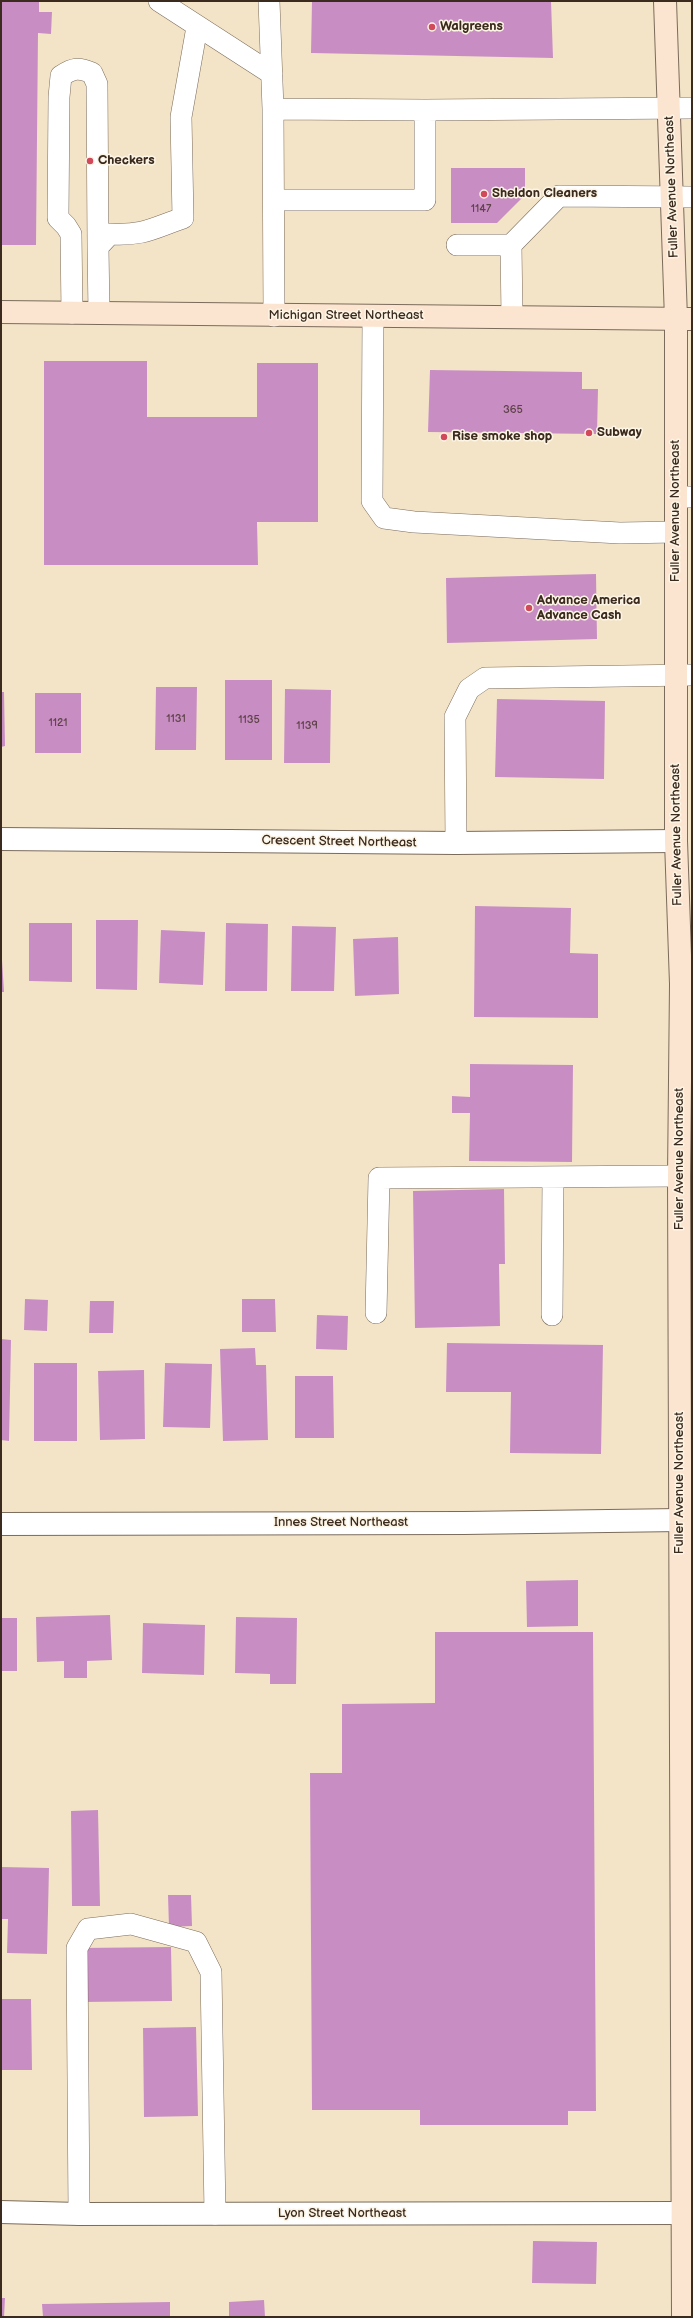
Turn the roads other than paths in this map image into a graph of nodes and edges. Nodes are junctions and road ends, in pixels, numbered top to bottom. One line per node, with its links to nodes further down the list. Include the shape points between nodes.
1 (159, 1): 4 (lane)
2 (269, 1): 5 (lane)
3 (665, 1): 6 (main road, Fuller Avenue Northeast)
4 (197, 27): 5 (lane); 14 (lane, via 181,117 183,218 152,231 132,235 110,234)
5 (272, 74): 8 (lane)
6 (669, 108): 7 (lane); 9 (lane); 10 (main road, Fuller Avenue Northeast)
7 (692, 108)
8 (273, 109): 9 (lane); 11 (lane)
9 (425, 110): 11 (lane, via 425,200)
10 (682, 198): 13 (lane, via 559,196); 21 (main road, Fuller Avenue Northeast)
11 (275, 200): 18 (lane)
12 (457, 245): 13 (lane)
13 (511, 245): 20 (lane)
14 (98, 247): 16 (lane, via 97,84 92,73 82,68 71,70 61,76 59,97 58,218 71,234); 17 (lane)
15 (1, 312): 16 (main road, Michigan Street Northeast)
16 (72, 313): 17 (main road, Michigan Street Northeast)
17 (99, 313): 18 (main road, Michigan Street Northeast)
18 (274, 316): 19 (main road, Michigan Street Northeast)
19 (373, 316): 20 (main road, Michigan Street Northeast); 23 (lane, via 372,501 384,518 414,522 620,532)
20 (512, 317): 21 (main road, Michigan Street Northeast)
21 (684, 318): 22 (main road, Fuller Avenue Northeast)
22 (684, 497): 23 (main road, Fuller Avenue Northeast)
23 (676, 532): 24 (main road, Fuller Avenue Northeast)
24 (684, 676): 26 (main road, Fuller Avenue Northeast); 27 (lane, via 485,678 469,689 455,717)
25 (1, 839): 27 (street, Crescent Street Northeast)
26 (676, 840): 27 (street, Crescent Street Northeast); 28 (main road, Fuller Avenue Northeast)
27 (456, 843)
28 (686, 984): 29 (main road, Fuller Avenue Northeast)
29 (679, 1176): 30 (lane); 33 (main road, Fuller Avenue Northeast)
30 (553, 1177): 31 (lane, via 379,1178); 32 (lane)
31 (376, 1313)
32 (552, 1315)
33 (680, 1520): 34 (street, Innes Street Northeast); 35 (main road, Fuller Avenue Northeast)
34 (1, 1524)
35 (687, 1883): 37 (main road, Fuller Avenue Northeast)
36 (1, 2212): 38 (street, Lyon Street Northeast)
37 (683, 2213): 39 (street, Lyon Street Northeast); 40 (main road, Fuller Avenue Northeast)
38 (79, 2214): 39 (street, Lyon Street Northeast); 39 (lane, via 77,1948 88,1929 131,1924 196,1942 210,1972)
39 (215, 2214)
40 (683, 2317)

